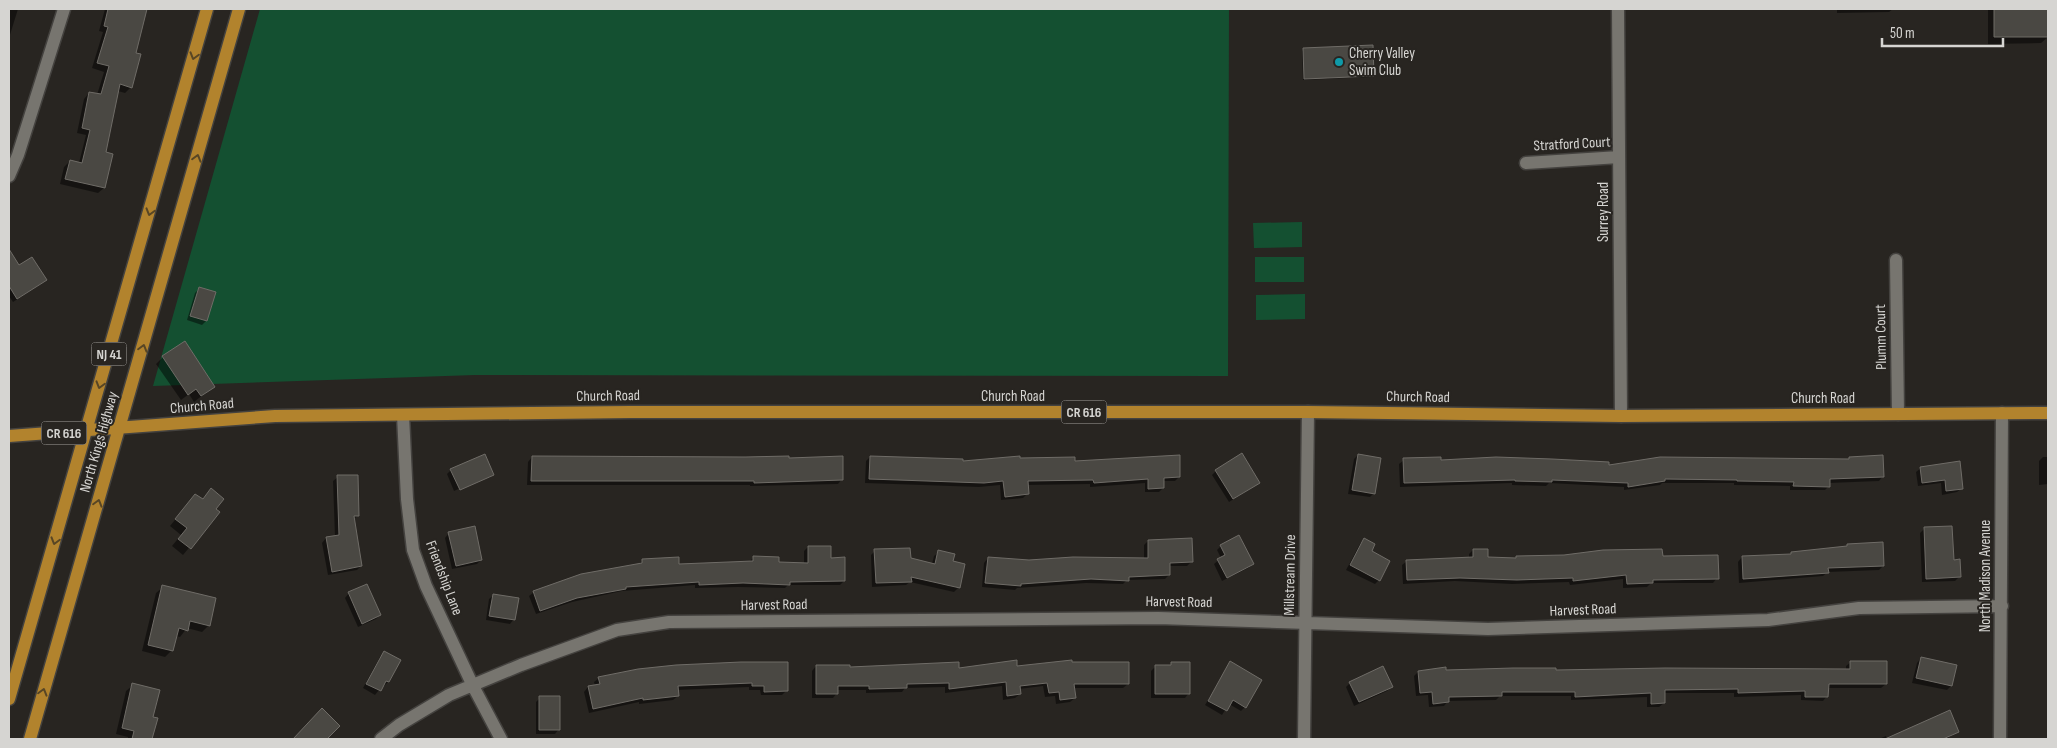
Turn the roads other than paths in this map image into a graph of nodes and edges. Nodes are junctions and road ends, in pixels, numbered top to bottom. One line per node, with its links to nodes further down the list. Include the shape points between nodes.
1 (64, 9): 7 (street)
2 (208, 9): 16 (main road, North Kings Highway / NJ 41, one-way to 16)
3 (239, 9): 15 (main road, North Kings Highway / NJ 41, one-way to 3)
4 (1618, 9): 5 (street, Surrey Road)
5 (1619, 158): 6 (street, Stratford Court); 14 (street, Surrey Road)
6 (1526, 162)
7 (9, 176)
8 (1896, 260): 12 (street, Plumm Court)
9 (1308, 412): 13 (main road, Church Road / CR 616); 14 (main road, Church Road / CR 616); 19 (street, Millstream Drive)
10 (2002, 413): 11 (main road, Church Road / CR 616); 12 (main road, Church Road / CR 616); 18 (street, North Madison Avenue)
11 (2048, 413)
12 (1898, 414): 14 (main road, Church Road / CR 616)
13 (403, 415): 15 (main road, Church Road / CR 616, via 275,416); 20 (street, Friendship Lane, via 413,550 426,586)
14 (1621, 416)
15 (120, 429): 16 (main road, Church Road / CR 616); 22 (main road, North Kings Highway / NJ 41, one-way to 15)
16 (87, 431): 17 (main road, Church Road / CR 616); 21 (main road, North Kings Highway / NJ 41, one-way to 21)
17 (9, 436)
18 (2002, 606): 19 (street, Harvest Road, via 1858,608 1768,620 1488,630); 26 (street, North Madison Avenue)
19 (1306, 622): 20 (street, Harvest Road, via 1148,618 669,622 617,630); 25 (street, Millstream Drive)
20 (473, 686): 23 (street, Harvest Road, via 449,696); 24 (street, Friendship Lane)
21 (9, 699)
22 (30, 739)
23 (381, 739)
24 (501, 739)
25 (1304, 739)
26 (2000, 739)

